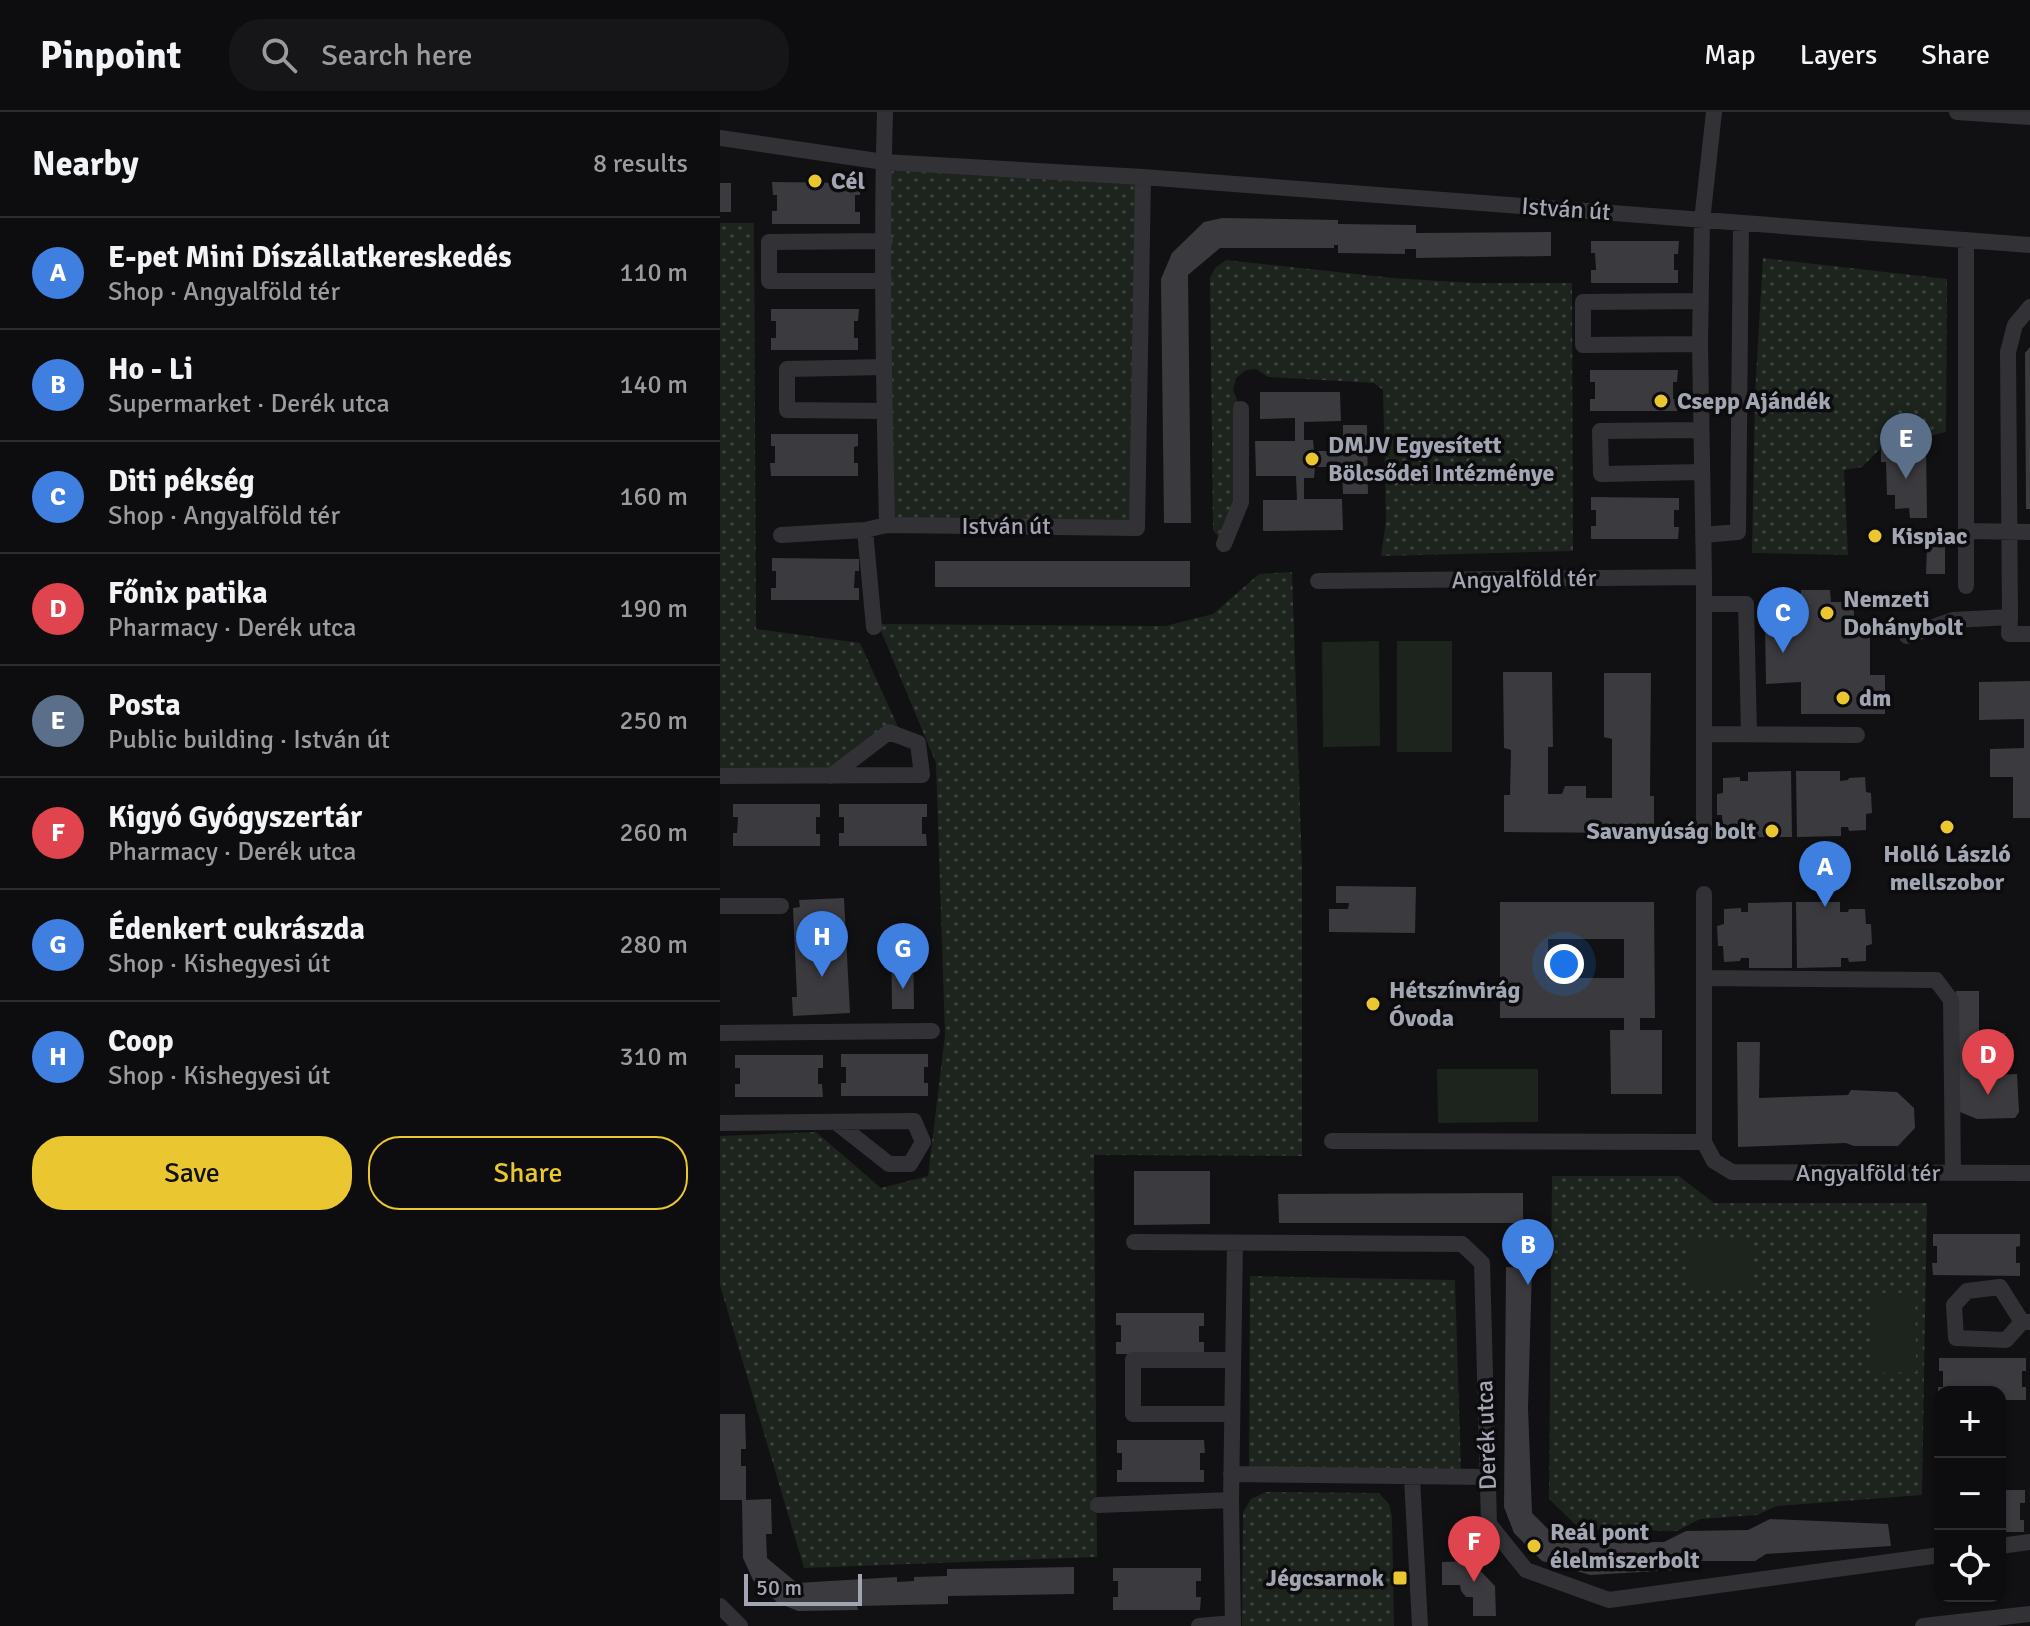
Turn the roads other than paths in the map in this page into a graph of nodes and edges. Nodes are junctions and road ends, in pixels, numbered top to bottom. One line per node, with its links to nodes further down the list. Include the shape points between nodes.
1 (885, 112): 6 (street)
2 (1714, 112): 8 (street)
3 (1957, 112): 4 (street)
4 (2030, 117)
5 (720, 138): 6 (street, István út)
6 (884, 162): 7 (street, István út); 11 (street)
7 (1143, 177): 8 (street, István út); 22 (street, István út, via 1137,528)
8 (1702, 221): 9 (street, István út); 14 (street)
9 (1741, 224): 10 (street, István út); 28 (street, via 1738,532)
10 (1966, 240): 12 (street, István út); 24 (street)
11 (885, 241): 13 (street); 13 (street, via 769,242 769,281)
12 (2030, 245)
13 (884, 281): 17 (street)
14 (1701, 301): 16 (street); 16 (street, via 1583,302 1583,345)
15 (2030, 307): 25 (street, via 2015,325 2008,352)
16 (1700, 344): 20 (street)
17 (884, 367): 19 (street); 19 (street, via 787,369 787,410)
18 (1241, 409): 29 (street, via 1241,502)
19 (884, 411): 22 (street)
20 (1700, 430): 21 (street); 21 (street, via 1600,431 1601,474)
21 (1701, 472): 28 (street)
22 (887, 525): 23 (street)
23 (865, 530): 27 (street); 35 (street)
24 (1967, 531): 25 (street); 32 (street)
25 (2009, 531): 26 (street); 34 (street)
26 (2030, 532)
27 (781, 535)
28 (1703, 535): 30 (street)
29 (1224, 544)
30 (1704, 577): 31 (street, Angyalföld tér); 33 (street)
31 (1318, 581)
32 (1966, 586)
33 (1704, 604): 38 (street); 39 (street, via 1746,604)
34 (2010, 617): 36 (street, via 2009,634); 37 (street, via 1953,620)
35 (874, 627)
36 (2030, 634)
37 (1907, 636)
38 (1705, 734): 39 (street); 43 (street)
39 (1749, 734): 40 (street)
40 (1857, 735)
41 (720, 776): 42 (street)
42 (831, 776): 42 (street, via 922,775 918,743 889,732)
43 (1704, 836)
44 (1704, 894): 47 (street)
45 (720, 906): 46 (street)
46 (781, 906)
47 (1705, 978): 53 (street); 54 (street, Angyalföld tér, via 1936,980 1951,1000)
48 (932, 1031): 49 (street)
49 (720, 1033)
50 (720, 1123): 51 (street)
51 (837, 1123): 51 (street, via 914,1121 923,1142 910,1164 889,1164)
52 (1332, 1141): 53 (street)
53 (1704, 1142): 54 (street, Angyalföld tér, via 1714,1161 1732,1172)
54 (1953, 1173): 55 (street)
55 (2030, 1173)
56 (1134, 1242): 57 (street, Derék utca)
57 (1235, 1243): 59 (street); 62 (street, Derék utca, via 1462,1244 1482,1263)
58 (2026, 1322): 58 (street, via 2000,1287 1967,1291 1954,1305 1956,1338 2006,1340)
59 (1233, 1360): 60 (street); 60 (street, via 1133,1360 1133,1414)
60 (1232, 1414): 61 (street)
61 (1231, 1474): 63 (street); 64 (street)
62 (1487, 1477): 63 (street); 68 (street, Derék utca, via 1489,1524 1526,1570 1609,1600)
63 (1412, 1478): 72 (street)
64 (1231, 1500): 65 (street); 73 (street)
65 (1098, 1505)
66 (2030, 1542): 67 (street)
67 (2006, 1545)
68 (1934, 1556)
69 (720, 1606): 71 (street)
70 (2030, 1614): 75 (street)
71 (737, 1623)
72 (1418, 1624)
73 (1233, 1625): 74 (street)
74 (1199, 1626)
75 (1923, 1626)

